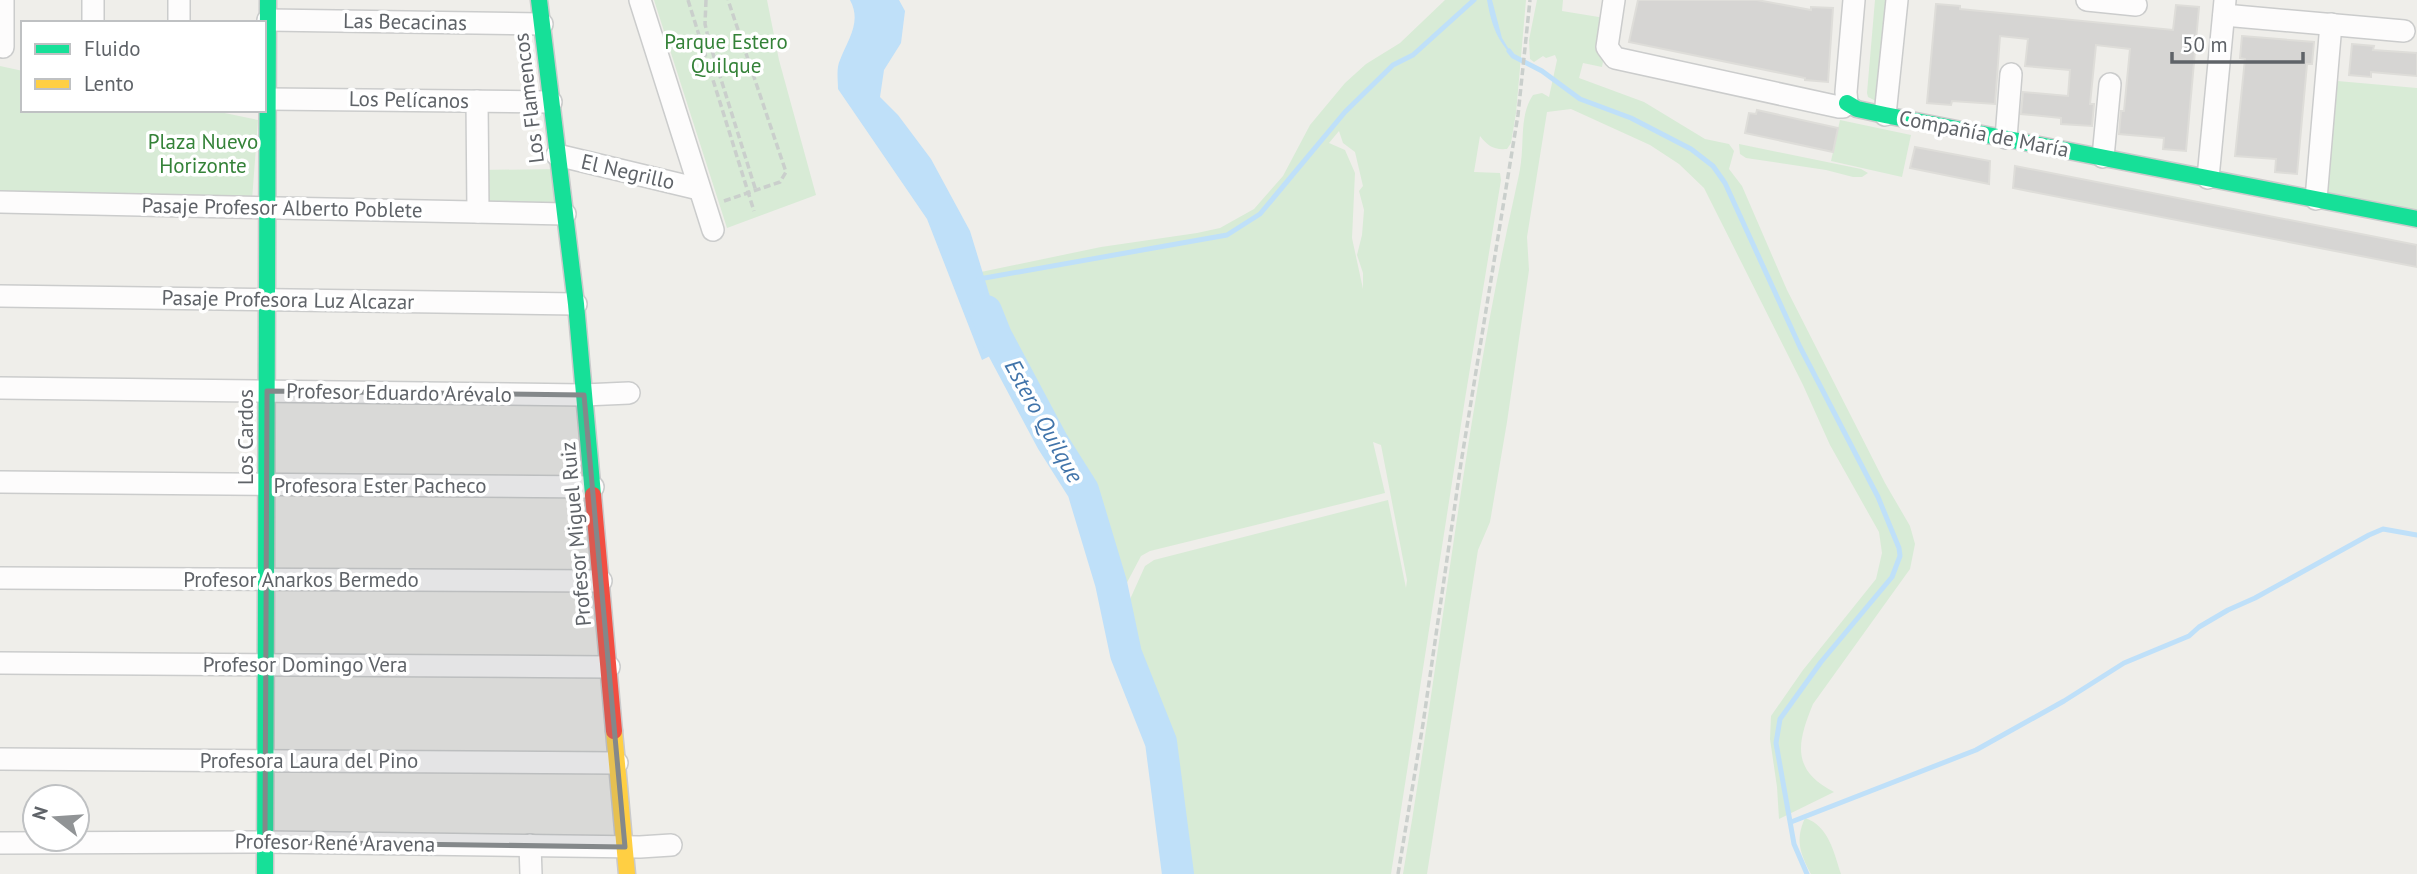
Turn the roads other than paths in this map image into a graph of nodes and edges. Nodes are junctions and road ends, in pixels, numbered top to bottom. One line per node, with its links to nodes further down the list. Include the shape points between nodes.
1 (3, 0): 18 (street)
2 (93, 0): 13 (street)
3 (179, 0): 14 (street)
4 (538, 0): 15 (street, Los Flamencos)
5 (640, 0): 31 (street)
6 (1614, 0): 24 (street, Compañía de María, via 1607,47 1615,58 1834,107)
7 (1854, 0): 24 (street)
8 (1897, 0): 25 (street)
9 (2087, 0): 10 (street)
10 (2136, 5)
11 (2224, 7): 16 (street); 29 (street)
12 (268, 10): 15 (street, Las Becacinas); 21 (street, Los Cardos)
13 (93, 21)
14 (179, 21)
15 (542, 24): 23 (street, Los Flamencos)
16 (2331, 24): 17 (street); 32 (street)
17 (2404, 31)
18 (3, 47)
19 (2011, 75): 26 (street)
20 (2110, 84): 28 (street)
21 (268, 99): 22 (street, Los Pelícanos); 34 (street, Los Cardos)
22 (477, 101): 23 (street, Los Pelícanos); 35 (street)
23 (551, 102): 27 (street, Los Flamencos)
24 (1847, 103): 25 (street, Compañía de María)
25 (1885, 116): 26 (street, Compañía de María)
26 (2006, 138): 28 (street, Compañía de María)
27 (557, 155): 30 (street, Los Flamencos); 31 (street, El Negrillo)
28 (2103, 157): 29 (street, Compañía de María)
29 (2208, 178): 32 (street, Compañía de María)
30 (562, 190): 36 (street, Profesor Miguel Ruiz)
31 (702, 198): 38 (street)
32 (2316, 199): 37 (street, Compañía de María)
33 (0, 202): 34 (street, Pasaje Profesor Alberto Poblete)
34 (267, 209): 35 (street, Pasaje Profesor Alberto Poblete); 40 (street, Los Cardos)
35 (478, 212): 36 (street, Pasaje Profesor Alberto Poblete)
36 (565, 214): 41 (street, Profesor Miguel Ruiz)
37 (2417, 219)
38 (713, 230)
39 (0, 296): 40 (street, Pasaje Profesora Luz Alcazar)
40 (267, 300): 41 (street, Pasaje Profesora Luz Alcazar); 43 (street, Los Cardos)
41 (576, 304): 45 (street, Profesor Miguel Ruiz)
42 (0, 388): 43 (street, Profesor Eduardo Arévalo)
43 (267, 391): 45 (street, Profesor Eduardo Arévalo); 47 (street, Los Cardos)
44 (629, 393): 45 (street, Profesor Eduardo Arévalo)
45 (584, 395): 48 (street, Profesor Miguel Ruiz)
46 (0, 482): 47 (street, Profesora Ester Pacheco)
47 (267, 485): 48 (street, Profesora Ester Pacheco); 50 (street, Los Cardos)
48 (593, 487): 51 (street, Profesor Miguel Ruiz)
49 (0, 578): 50 (street, Profesor Anarkos Bermedo)
50 (266, 580): 51 (street, Profesor Anarkos Bermedo); 53 (street, Los Cardos)
51 (601, 582): 54 (street, Profesor Miguel Ruiz)
52 (0, 663): 53 (street, Profesor Domingo Vera)
53 (266, 665): 54 (street, Profesor Domingo Vera); 56 (street, Los Cardos)
54 (610, 667): 57 (street, Profesor Miguel Ruiz)
55 (0, 759): 56 (street, Profesora Laura del Pino)
56 (266, 761): 57 (street, Profesora Laura del Pino); 58 (street, Los Cardos)
57 (617, 763): 62 (street, Profesor Miguel Ruiz)
58 (265, 842): 59 (street, Profesor René Aravena); 60 (street, Profesor René Aravena); 63 (street, Los Cardos)
59 (0, 843)
60 (530, 845): 62 (street, Profesor René Aravena); 64 (street)
61 (671, 845): 62 (street, Profesor René Aravena)
62 (625, 847): 65 (street, Profesor Miguel Ruiz)
63 (265, 874)
64 (531, 874)
65 (627, 874)

